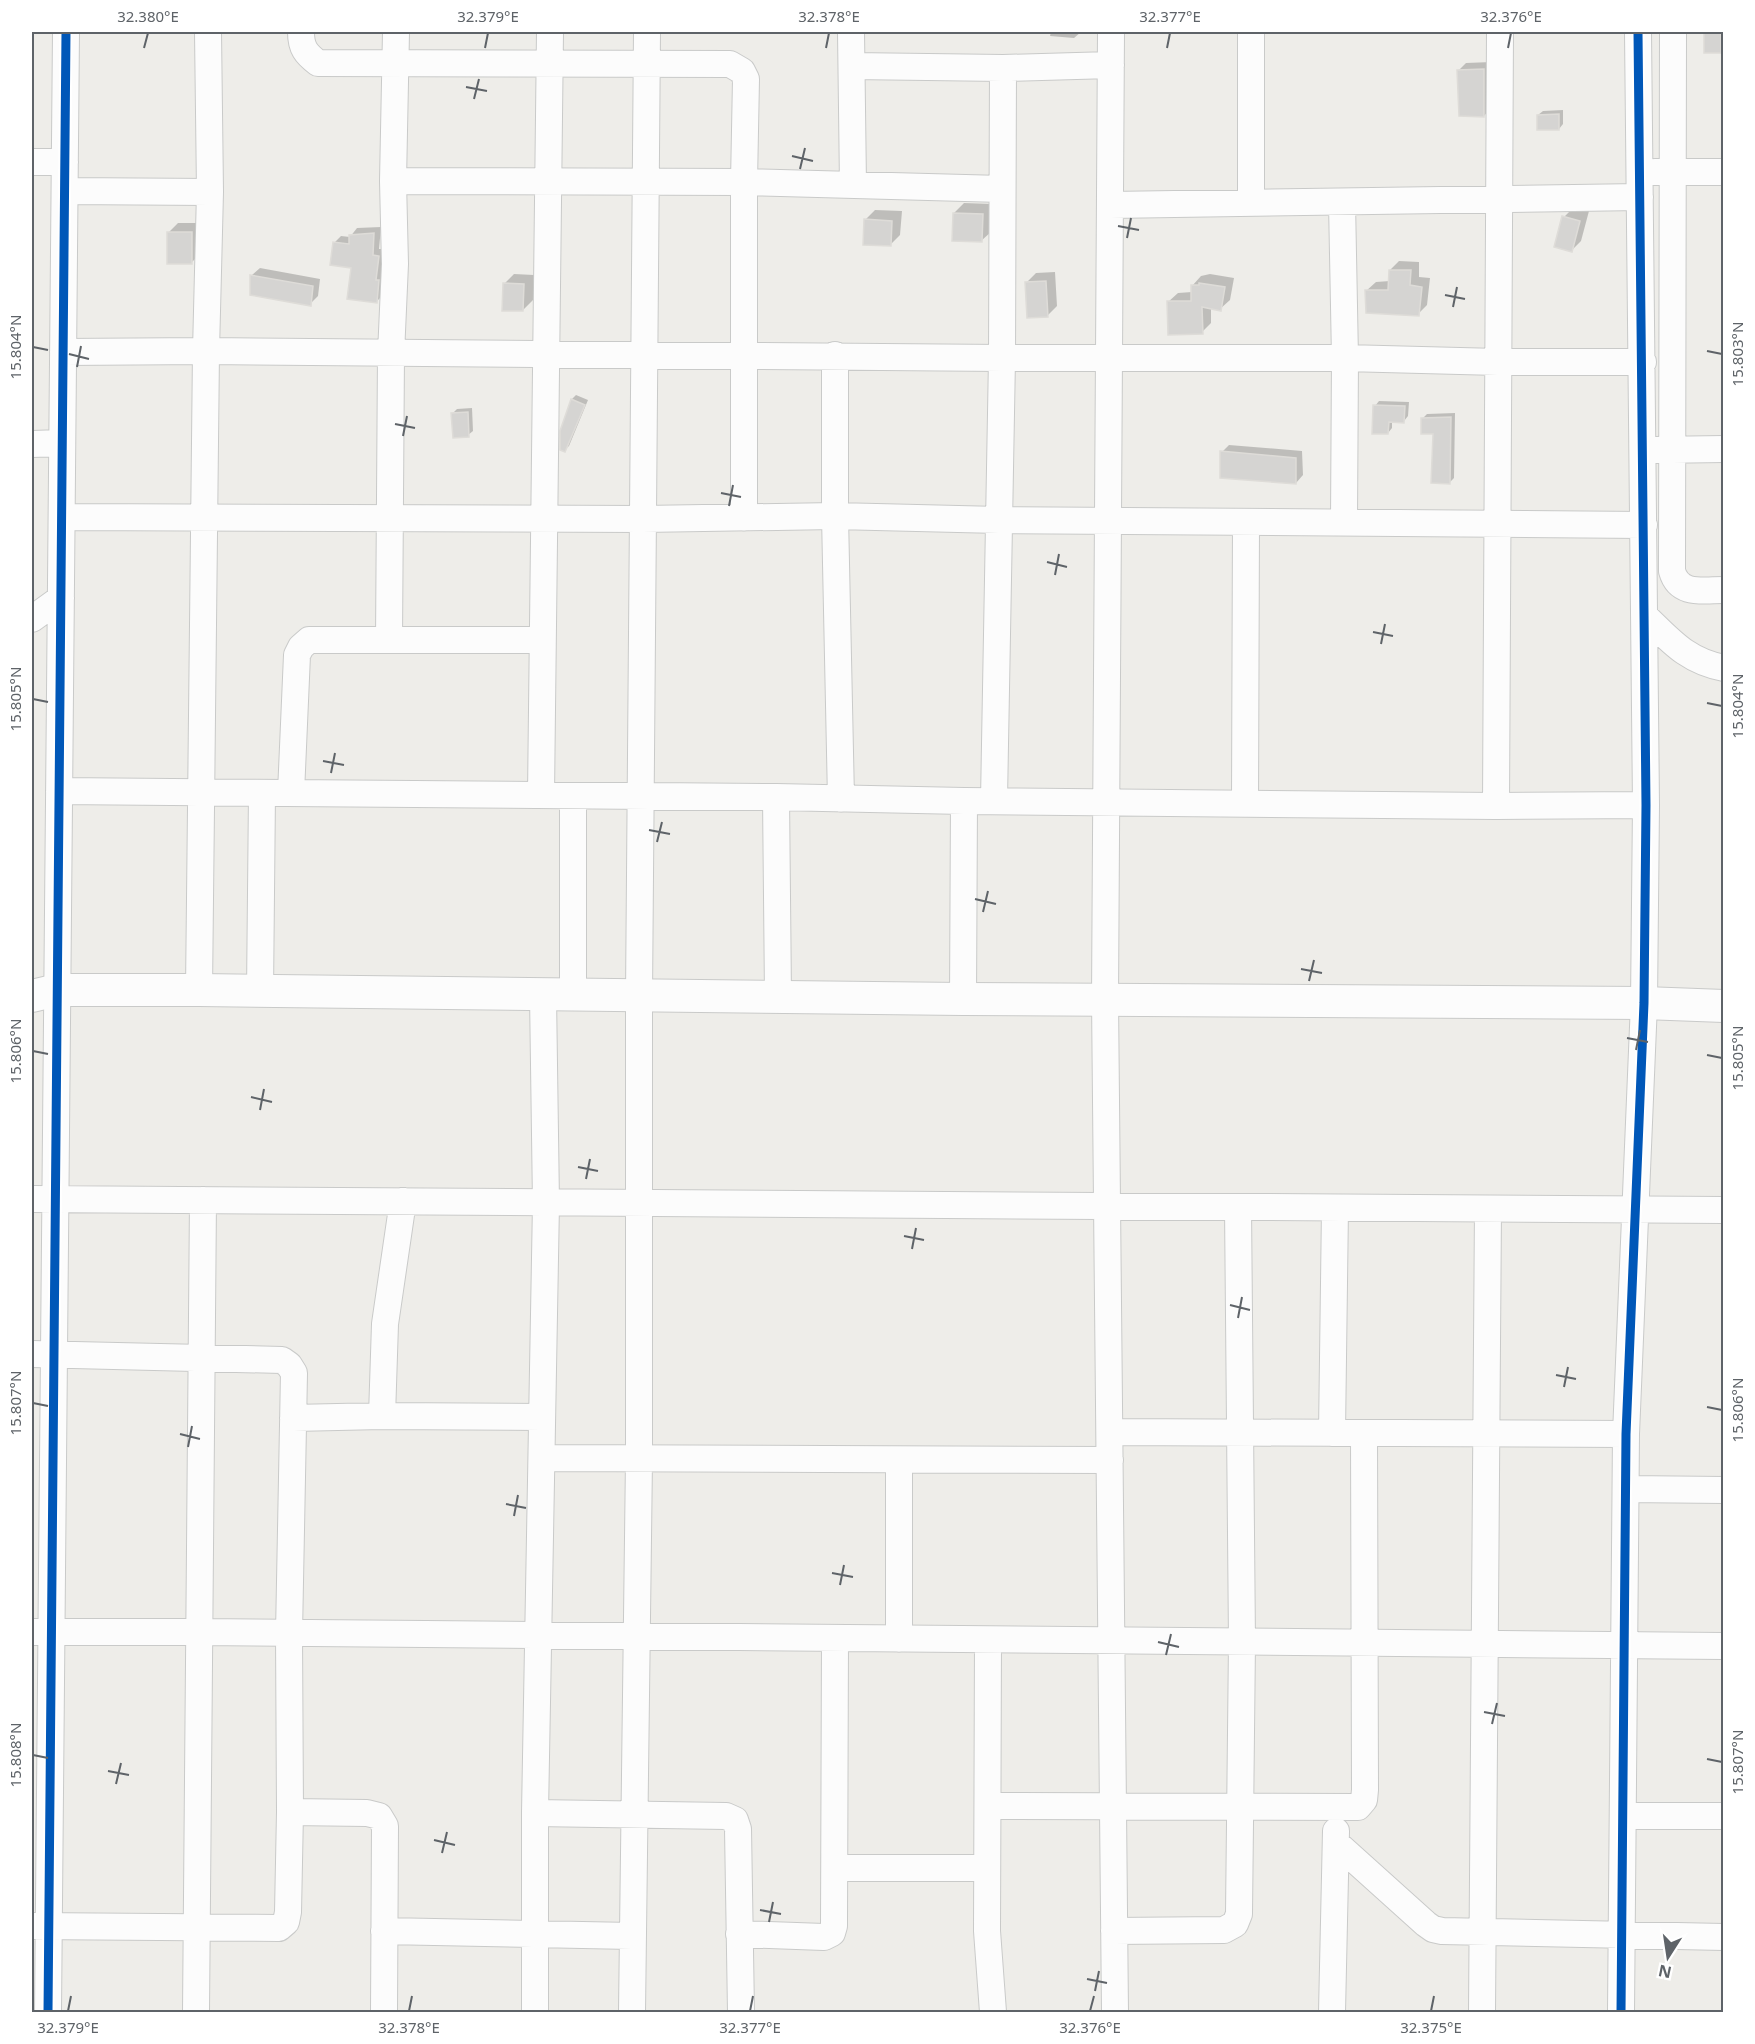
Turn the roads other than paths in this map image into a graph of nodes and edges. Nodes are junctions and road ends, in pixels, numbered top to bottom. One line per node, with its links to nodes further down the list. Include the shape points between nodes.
1 (66, 32): 20 (street)
2 (208, 32): 31 (street)
3 (302, 32): 13 (street, via 306,54 318,63)
4 (396, 32): 13 (street)
5 (550, 32): 14 (street)
6 (647, 32): 15 (street)
7 (851, 32): 17 (street)
8 (1111, 32): 16 (street)
9 (1251, 32): 35 (street)
10 (1500, 32): 33 (street)
11 (1638, 32): 21 (street)
12 (1672, 32): 22 (street)
13 (395, 64): 14 (street); 24 (street)
14 (550, 64): 15 (street); 25 (street)
15 (646, 64): 26 (street, via 729,64 742,71 746,79); 27 (street)
16 (1111, 65): 18 (street); 36 (street)
17 (852, 66): 18 (street); 28 (street)
18 (1003, 68): 29 (street)
19 (32, 162): 20 (street)
20 (65, 162): 30 (street)
21 (1640, 172): 22 (street); 32 (street)
22 (1672, 172): 23 (street); 53 (street)
23 (1724, 172)
24 (393, 181): 25 (street); 39 (street)
25 (549, 182): 27 (street); 40 (street)
26 (744, 182): 27 (street); 28 (street); 41 (street)
27 (645, 183): 42 (street)
28 (853, 185): 29 (street)
29 (1002, 189): 44 (street)
30 (65, 191): 31 (street); 38 (street)
31 (210, 192): 37 (street)
32 (1640, 197): 33 (street); 48 (street)
33 (1499, 200): 34 (street); 47 (street)
34 (1342, 202): 35 (street); 46 (street)
35 (1251, 203): 36 (street)
36 (1110, 206): 45 (street)
37 (206, 351): 38 (street); 39 (street); 58 (street)
38 (63, 352): 49 (street)
39 (391, 354): 40 (street); 56 (street)
40 (548, 355): 42 (street); 59 (street)
41 (745, 355): 42 (street); 43 (street); 57 (street)
42 (644, 356): 60 (street)
43 (835, 356): 44 (street); 54 (street)
44 (1002, 358): 45 (street); 61 (street)
45 (1109, 358): 46 (street); 62 (street)
46 (1345, 358): 47 (street); 64 (street)
47 (1498, 362): 48 (street); 65 (street)
48 (1643, 362): 52 (street)
49 (62, 443): 50 (street); 55 (street)
50 (32, 444)
51 (1724, 449): 53 (street)
52 (1644, 450): 53 (street); 66 (street)
53 (1672, 450): 67 (street, via 1674,579 1691,591)
54 (835, 516): 57 (street); 61 (street); 82 (street)
55 (62, 517): 58 (street); 68 (street)
56 (390, 518): 58 (street); 59 (street); 71 (street)
57 (744, 518): 60 (street)
58 (204, 519): 75 (street)
59 (543, 519): 60 (street); 72 (street)
60 (643, 519): 80 (street)
61 (999, 520): 62 (street); 83 (street)
62 (1108, 521): 63 (street); 85 (street)
63 (1246, 522): 64 (street); 86 (street)
64 (1344, 522): 65 (street)
65 (1498, 524): 66 (street); 88 (street)
66 (1644, 525): 69 (street)
67 (1724, 590)
68 (61, 598): 70 (street); 74 (street)
69 (1645, 616): 73 (street, via 1687,655); 87 (street)
70 (32, 619)
71 (389, 640): 72 (street); 77 (street, via 309,640 301,646 297,656)
72 (542, 640): 78 (street)
73 (1724, 668)
74 (59, 791): 75 (street); 91 (street)
75 (202, 792): 76 (street); 89 (street)
76 (261, 793): 77 (street); 90 (street)
77 (291, 793): 78 (street)
78 (541, 795): 79 (street)
79 (573, 796): 80 (street); 92 (street)
80 (640, 796): 81 (street); 93 (street)
81 (776, 797): 82 (street); 94 (street)
82 (841, 799): 84 (street)
83 (994, 800): 84 (street); 85 (street)
84 (964, 801): 95 (street)
85 (1106, 801): 86 (street); 96 (street)
86 (1245, 803): 88 (street)
87 (1646, 805): 88 (street); 97 (street)
88 (1496, 806)
89 (200, 990): 90 (street); 91 (street)
90 (260, 992): 92 (street)
91 (44, 993): 99 (street)
92 (558, 995): 93 (street); 102 (street)
93 (639, 995): 94 (street); 103 (street)
94 (778, 996): 95 (street)
95 (963, 999): 96 (street)
96 (1106, 999): 97 (street); 104 (street)
97 (1644, 1003): 98 (street); 108 (street)
98 (1724, 1006)
99 (43, 1199): 100 (street); 110 (street)
100 (203, 1200): 101 (street); 111 (street)
101 (403, 1202): 102 (street); 112 (street, via 385,1324)
102 (546, 1203): 103 (street); 113 (street)
103 (638, 1204): 104 (street); 122 (street)
104 (1107, 1206): 105 (street); 115 (street)
105 (1238, 1207): 106 (street); 116 (street)
106 (1335, 1208): 107 (street); 117 (street)
107 (1488, 1209): 108 (street); 119 (street)
108 (1635, 1209): 109 (street); 120 (street)
109 (1724, 1210)
110 (43, 1354): 111 (street); 127 (street)
111 (201, 1358): 114 (street, via 282,1360 294,1372); 128 (street)
112 (382, 1416): 113 (street); 114 (street)
113 (542, 1417): 121 (street)
114 (293, 1418): 129 (street)
115 (1110, 1432): 116 (street); 124 (street)
116 (1240, 1432): 117 (street); 136 (street)
117 (1332, 1433): 118 (street)
118 (1364, 1434): 119 (street); 137 (street)
119 (1486, 1434): 120 (street); 138 (street)
120 (1626, 1434): 125 (street)
121 (542, 1458): 122 (street); 130 (street)
122 (639, 1459): 123 (street); 131 (street)
123 (899, 1460): 124 (street); 133 (street)
124 (1110, 1460): 135 (street)
125 (1626, 1488): 126 (street); 139 (street)
126 (1724, 1490)
127 (41, 1632): 128 (street); 153 (street)
128 (198, 1632): 129 (street); 154 (street)
129 (289, 1634): 130 (street); 145 (street)
130 (540, 1636): 131 (street); 146 (street)
131 (636, 1636): 132 (street); 147 (street)
132 (835, 1639): 133 (street); 151 (street)
133 (898, 1639): 134 (street)
134 (988, 1640): 135 (street); 143 (street)
135 (1112, 1640): 136 (street); 141 (street)
136 (1242, 1642): 137 (street); 142 (street)
137 (1365, 1643): 138 (street); 144 (street, via 1364,1800 1358,1807)
138 (1485, 1643): 139 (street); 157 (street)
139 (1624, 1644): 140 (street); 148 (street)
140 (1724, 1646)
141 (1113, 1805): 142 (street); 143 (street); 156 (street)
142 (1240, 1805): 144 (street); 156 (street, via 1236,1924 1224,1930)
143 (988, 1806): 152 (street)
144 (1335, 1807): 150 (street)
145 (290, 1812): 154 (street, via 286,1922 279,1928); 155 (street, via 379,1816 385,1826)
146 (535, 1813): 147 (street); 158 (street)
147 (634, 1814): 159 (street, via 726,1816 735,1820); 161 (street)
148 (1623, 1816): 149 (street); 160 (street)
149 (1724, 1816)
150 (1336, 1843): 157 (street, via 1433,1929); 171 (street)
151 (836, 1868): 152 (street); 159 (street, via 832,1933 824,1937)
152 (987, 1868): 169 (street)
153 (40, 1926): 154 (street); 163 (street)
154 (198, 1928): 164 (street)
155 (384, 1931): 158 (street); 165 (street)
156 (1114, 1931): 170 (street)
157 (1482, 1933): 160 (street); 172 (street)
158 (535, 1934): 161 (street); 166 (street)
159 (739, 1934): 168 (street)
160 (1622, 1935): 162 (street); 173 (street)
161 (632, 1936): 167 (street)
162 (1724, 1937)
163 (48, 2013)
164 (196, 2013)
165 (384, 2013)
166 (535, 2013)
167 (632, 2013)
168 (741, 2013)
169 (993, 2013)
170 (1115, 2013)
171 (1332, 2013)
172 (1482, 2013)
173 (1621, 2013)

